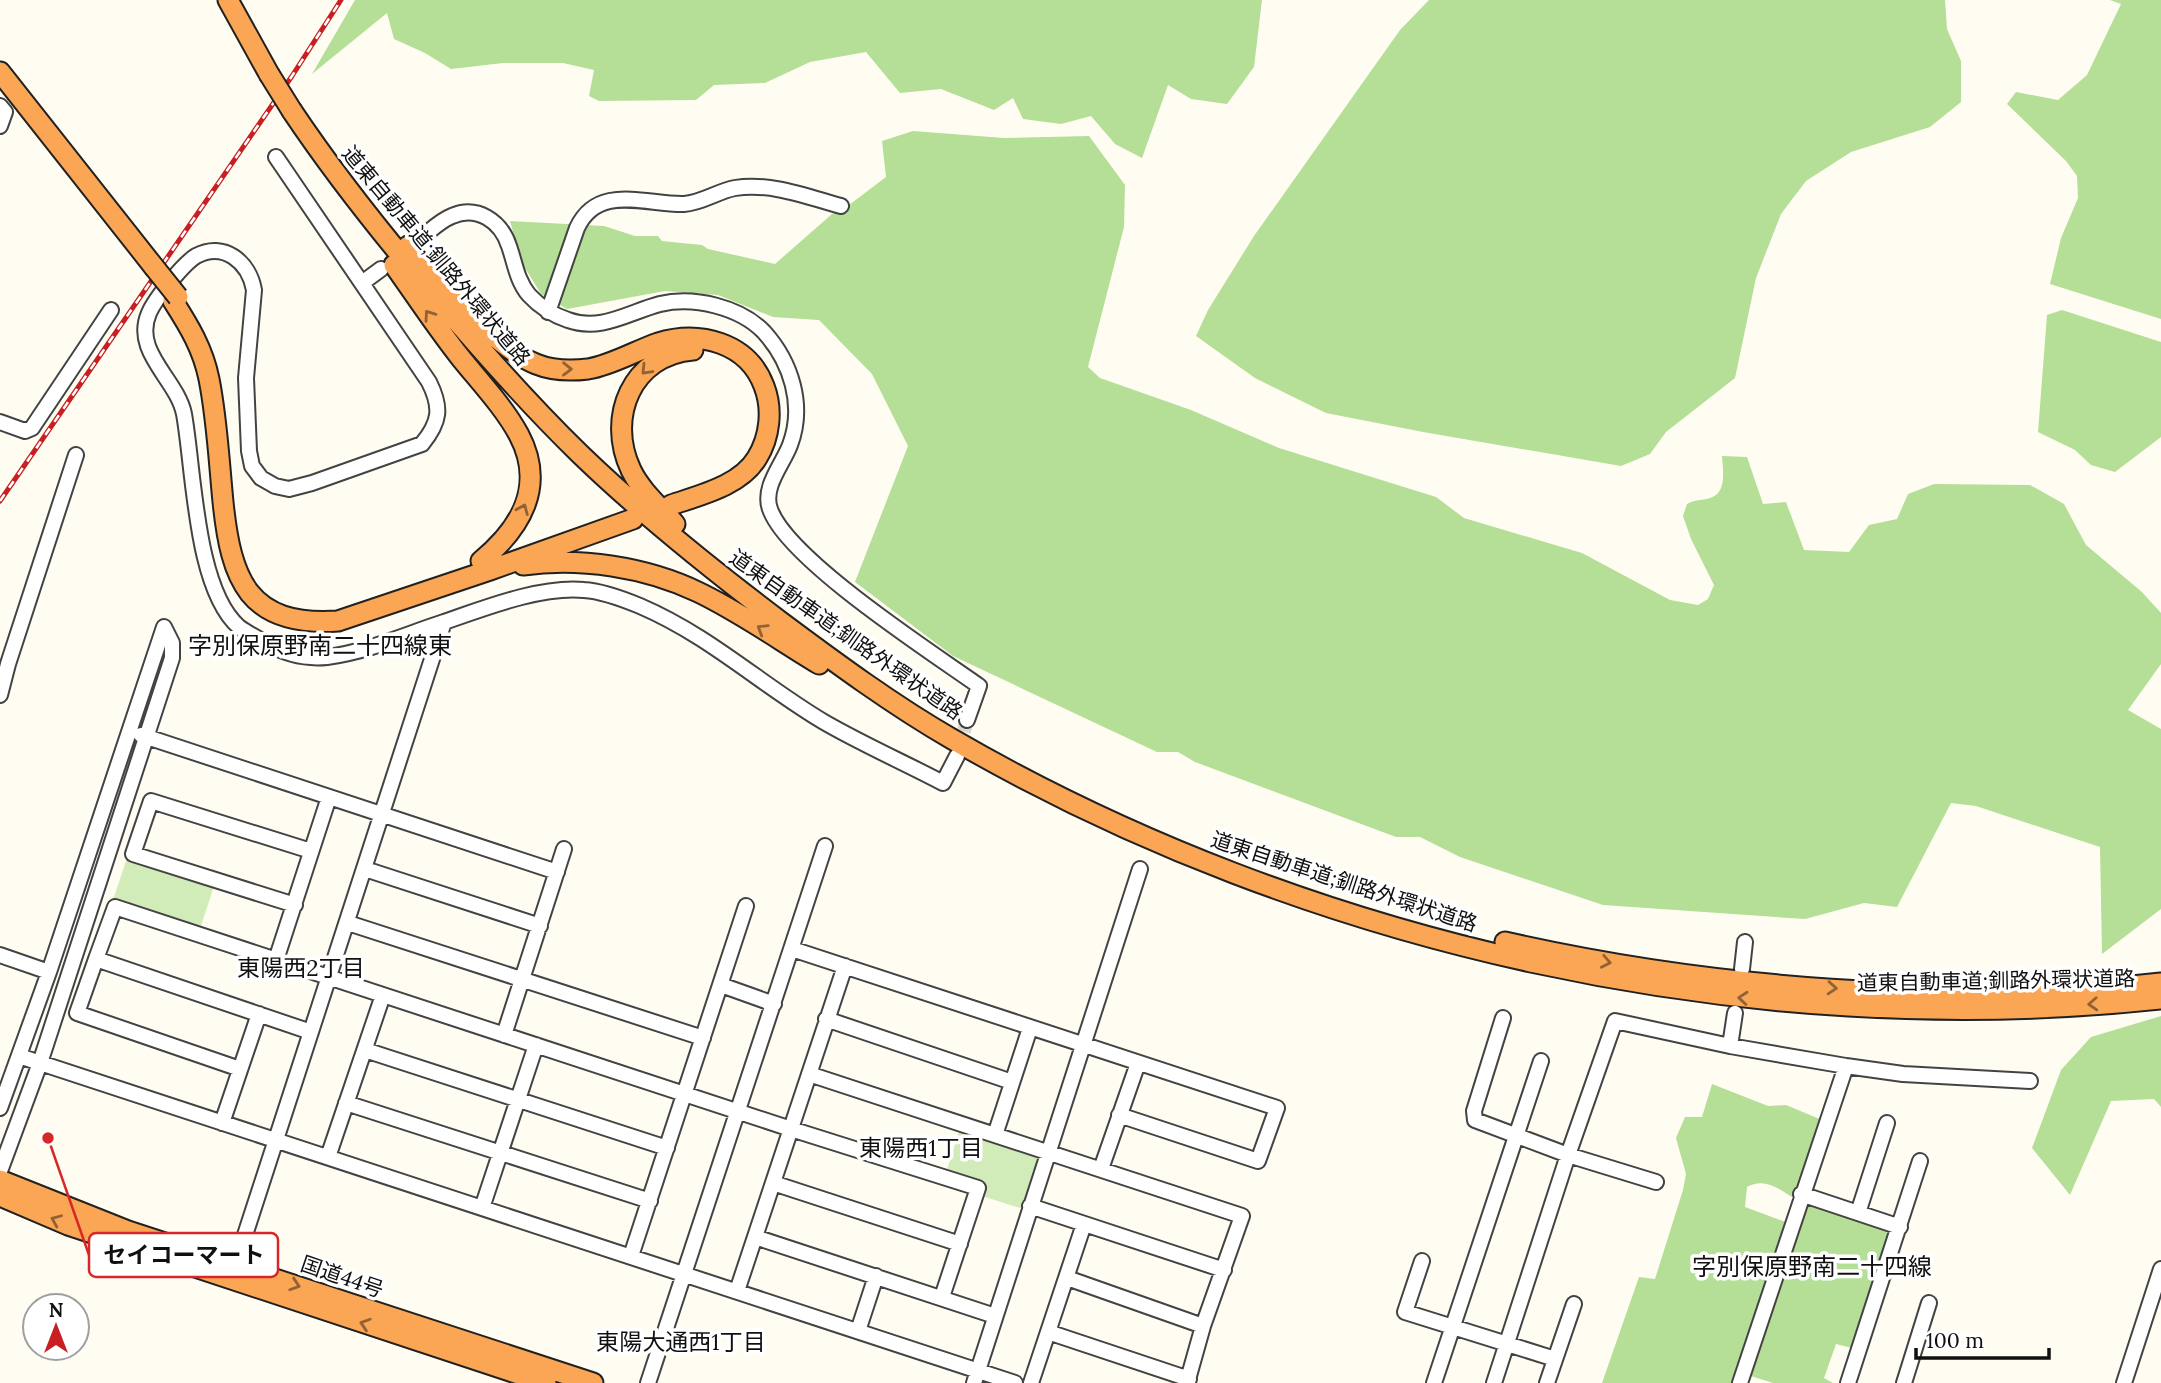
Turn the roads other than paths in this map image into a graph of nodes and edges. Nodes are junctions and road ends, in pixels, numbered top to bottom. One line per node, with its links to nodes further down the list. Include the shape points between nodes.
1 (228, 0): 3 (highway, 道東自動車道;釧路外環状道路)
2 (238, 0): 3 (highway, 道東自動車道;釧路外環状道路)
3 (272, 70): 7 (highway, 道東自動車道;釧路外環状道路, bridge)
4 (0, 72): 14 (highway)
5 (0, 81): 14 (highway)
6 (0, 106): 8 (street, via 5,112)
7 (295, 107): 9 (highway, 道東自動車道;釧路外環状道路); 11 (highway, 道東自動車道;釧路外環状道路)
8 (0, 126)
9 (314, 144): 21 (highway, 道東自動車道;釧路外環状道路, via 396,250 492,361 580,454); 23 (highway, one-way to 9, via 512,533 527,499 530,481 519,434 444,337 338,187)
10 (276, 156): 16 (street)
11 (369, 204): 21 (highway, 道東自動車道;釧路外環状道路, via 498,356); 21 (highway, one-way to 21, via 491,333 534,364 570,371 591,368 682,338 719,342 746,358 768,396 769,424 753,465 710,491)
12 (841, 206): 18 (street, via 752,187 686,204 622,198 595,207 577,228)
13 (417, 241): 18 (street, via 449,217 465,212 487,217 500,227 528,294)
14 (152, 269): 23 (highway, via 176,299 199,344 209,378 226,535 234,567 261,604 295,620 338,621)
15 (381, 269): 16 (street)
16 (362, 283): 24 (street, via 429,382 437,397 437,420 422,444 312,483 289,489 275,486 252,466 246,378 254,290 241,261 215,252 188,261 149,313 148,350 183,411 211,583 238,626 278,649 298,656 325,657)
17 (111, 310): 19 (street, via 32,428 25,431)
18 (548, 312): 27 (street, via 571,321 607,323 663,303 690,302 739,313 761,330 778,350 796,398 791,444 769,489 769,506 776,522 790,541 835,580 979,685)
19 (0, 422)
20 (76, 455): 25 (street)
21 (648, 508): 22 (highway, 道東自動車道;釧路外環状道路); 22 (highway, one-way to 22, via 710,479 743,456 755,434 757,410 750,387 731,361 698,349 665,356 640,376 624,404 621,438 631,471 641,487); 23 (highway); 26 (highway, 道東自動車道;釧路外環状道路, via 740,591)
22 (685, 534): 53 (highway, 道東自動車道;釧路外環状道路, one-way to 53, via 813,636 954,731 1161,834 1363,905 1531,948 1735,980 1925,992 2029,992)
23 (485, 566): 26 (highway, one-way to 23, via 823,667 698,592 652,575 566,563)
24 (444, 622): 30 (street, via 544,593 584,590 623,599 669,619 824,721 943,783); 32 (street)
25 (0, 695)
26 (886, 697): 56 (highway, 道東自動車道;釧路外環状道路, one-way to 26, via 1926,1010 1840,1006 1695,992 1528,961 1436,938 1219,867 1020,776)
27 (967, 720)
28 (129, 731): 29 (street); 29 (street, via 164,627 172,643 172,658); 50 (street)
29 (147, 737): 31 (street); 72 (street)
30 (957, 756)
31 (329, 797): 32 (street); 35 (street)
32 (383, 814): 36 (street); 38 (street)
33 (825, 846): 44 (street)
34 (565, 849): 38 (street)
35 (311, 851): 39 (street); 39 (street, via 151,800 133,854)
36 (365, 869): 41 (street); 42 (street)
37 (1140, 869): 67 (street)
38 (557, 872): 42 (street)
39 (295, 905): 47 (street)
40 (746, 906): 54 (street)
41 (348, 923): 51 (street); 52 (street)
42 (540, 926): 52 (street)
43 (1745, 942): 49 (street)
44 (792, 949): 48 (street); 57 (street)
45 (0, 955): 50 (street)
46 (96, 959): 47 (street, via 115,907); 59 (street); 75 (street, via 77,1013)
47 (276, 960): 51 (street)
48 (845, 966): 61 (street); 62 (street)
49 (1742, 969)
50 (49, 972): 70 (street)
51 (330, 977): 55 (street); 63 (street)
52 (521, 981): 64 (street); 65 (street)
53 (2161, 983)
54 (721, 985): 57 (street); 65 (street)
55 (383, 995): 64 (street); 69 (street)
56 (2161, 999)
57 (774, 1004): 83 (street)
58 (1735, 1013): 68 (street)
59 (259, 1014): 63 (street); 75 (street)
60 (1503, 1018): 89 (street, via 1474,1111 1475,1121)
61 (826, 1019): 76 (street); 78 (street)
62 (1030, 1028): 67 (street); 78 (street)
63 (311, 1032): 90 (street)
64 (504, 1035): 66 (street)
65 (703, 1038): 79 (street)
66 (536, 1045): 79 (street); 80 (street)
67 (1084, 1045): 73 (street); 93 (street)
68 (1730, 1046): 74 (street); 94 (street, via 1615,1021)
69 (365, 1050): 80 (street); 81 (street)
70 (19, 1056): 72 (street); 82 (street)
71 (1541, 1061): 89 (street)
72 (40, 1063): 85 (street); 98 (street)
73 (1138, 1063): 84 (street); 84 (street, via 1276,1108 1258,1161)
74 (1846, 1066): 77 (street); 102 (street)
75 (240, 1069): 85 (street)
76 (809, 1074): 87 (street); 88 (street)
77 (2030, 1081)
78 (1012, 1082): 88 (street)
79 (686, 1093): 83 (street); 91 (street)
80 (517, 1098): 91 (street); 92 (street)
81 (346, 1103): 92 (street); 95 (street)
82 (0, 1108)
83 (738, 1111): 87 (street); 117 (street)
84 (1119, 1115): 97 (street)
85 (222, 1123): 90 (street)
86 (1887, 1123): 107 (street)
87 (791, 1129): 101 (street); 111 (street, via 978,1188)
88 (995, 1135): 93 (street)
89 (1517, 1135): 94 (street); 126 (street)
90 (276, 1140): 95 (street); 116 (street)
91 (667, 1148): 104 (street)
92 (500, 1152): 104 (street); 106 (street)
93 (1049, 1153): 97 (street); 105 (street)
94 (1568, 1155): 100 (street); 129 (street)
95 (328, 1157): 106 (street)
96 (1920, 1161): 109 (street)
97 (1101, 1169): 115 (street, via 1242,1216)
98 (0, 1171)
99 (0, 1180): 116 (highway, 国道44号)
100 (1656, 1182)
101 (773, 1183): 110 (street); 111 (street)
102 (1801, 1194): 107 (street); 132 (street)
103 (0, 1196): 116 (highway, 国道44号, one-way to 103, via 68,1225)
104 (650, 1202): 112 (street)
105 (1030, 1206): 108 (street); 124 (street)
106 (482, 1208): 112 (street)
107 (1858, 1213): 109 (street)
108 (1084, 1224): 115 (street); 119 (street)
109 (1900, 1227): 143 (street)
110 (755, 1237): 118 (street); 120 (street)
111 (960, 1244): 121 (street)
112 (631, 1256): 117 (street)
113 (1422, 1261): 126 (street, via 1405,1312)
114 (2161, 1269): 145 (street)
115 (1224, 1270): 125 (street)
116 (233, 1273): 134 (highway, 国道44号, one-way to 116); 135 (highway, 国道44号, one-way to 135)
117 (685, 1273): 120 (street); 136 (street)
118 (876, 1276): 121 (street); 127 (street)
119 (1067, 1278): 125 (street); 128 (street)
120 (737, 1291): 127 (street)
121 (942, 1297): 124 (street)
122 (1929, 1303): 144 (street)
123 (1574, 1304): 130 (street)
124 (995, 1316): 131 (street)
125 (1203, 1326): 133 (street)
126 (1453, 1327): 129 (street); 139 (street)
127 (858, 1331): 131 (street)
128 (1048, 1332): 133 (street); 138 (street)
129 (1507, 1343): 130 (street); 140 (street)
130 (1555, 1359): 141 (street)
131 (976, 1376): 137 (street)
132 (1741, 1380): 142 (street)
133 (1188, 1381)
134 (546, 1383)
135 (593, 1383)
136 (648, 1383)
137 (1015, 1383)
138 (1031, 1383)
139 (1434, 1383)
140 (1494, 1383)
141 (1547, 1383)
142 (1758, 1383)
143 (1849, 1383)
144 (1904, 1383)
145 (2123, 1383)

